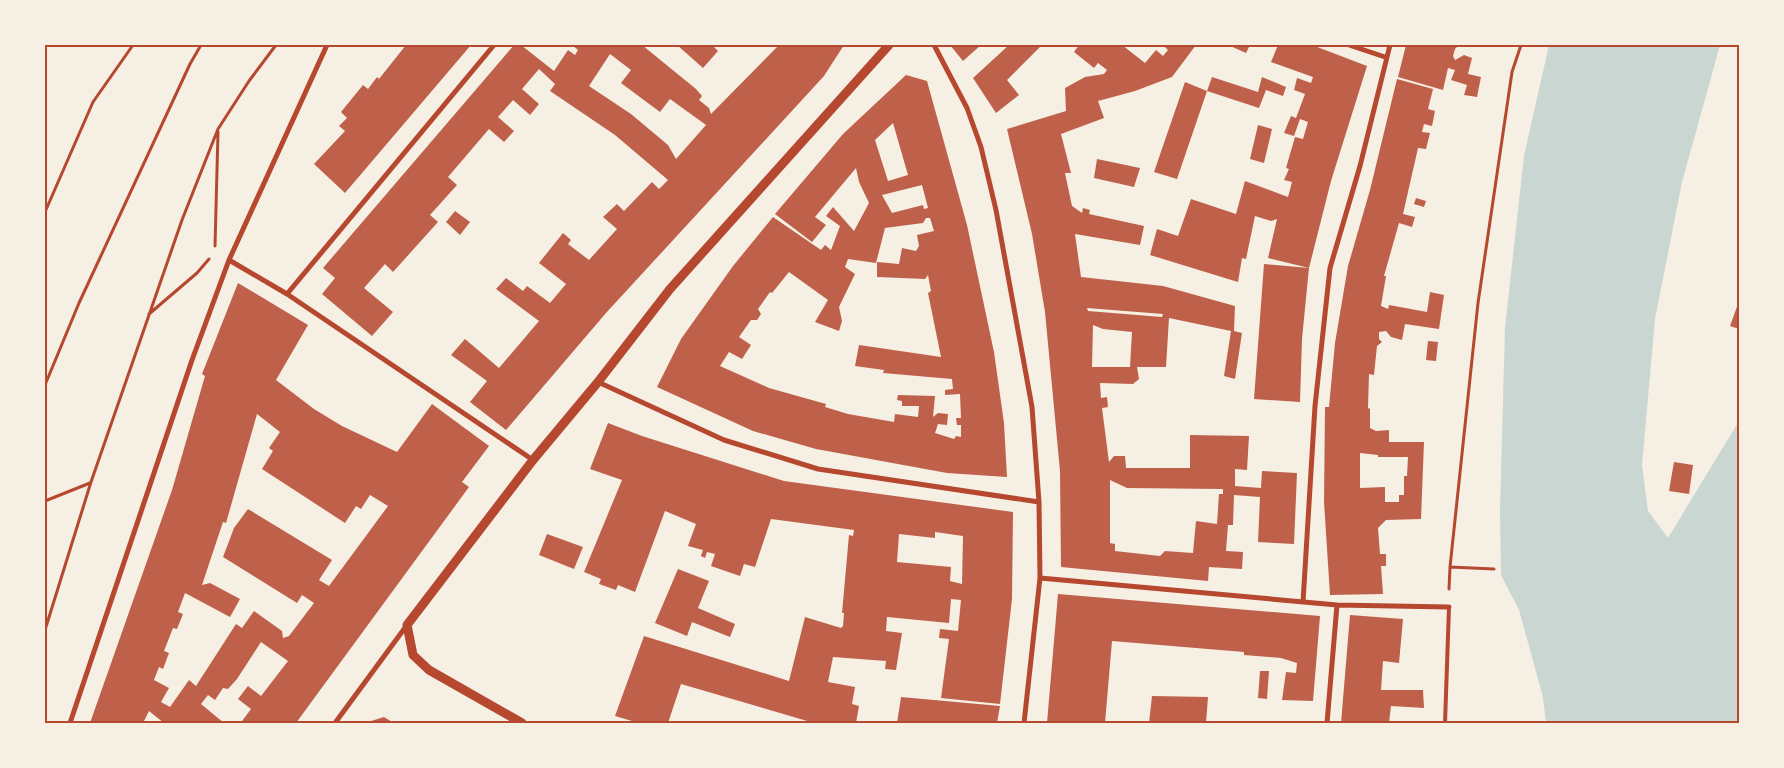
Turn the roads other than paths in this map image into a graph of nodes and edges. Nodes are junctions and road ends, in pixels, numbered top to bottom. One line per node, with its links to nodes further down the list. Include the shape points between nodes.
1 (327, 45): 8 (street)
2 (494, 45): 9 (street)
3 (889, 45): 10 (street, via 670,289)
4 (934, 45): 12 (street, via 967,108 981,147 996,210 1032,407)
5 (1349, 45): 7 (street)
6 (1390, 45): 7 (street)
7 (1385, 57): 14 (street, via 1360,166 1330,268 1315,406)
8 (229, 260): 9 (street); 18 (street, via 192,360)
9 (287, 294): 11 (street)
10 (598, 382): 11 (street); 12 (street, via 724,440 818,469)
11 (533, 460): 17 (street)
12 (1039, 502): 13 (street)
13 (1040, 578): 14 (street); 21 (street)
14 (1303, 602): 15 (street)
15 (1337, 605): 16 (street); 22 (street)
16 (1449, 607): 23 (lane)
17 (407, 625): 19 (street); 20 (street, via 413,655 428,670)
18 (70, 723)
19 (335, 723)
20 (522, 723)
21 (1024, 723)
22 (1327, 723)
23 (1445, 723)

